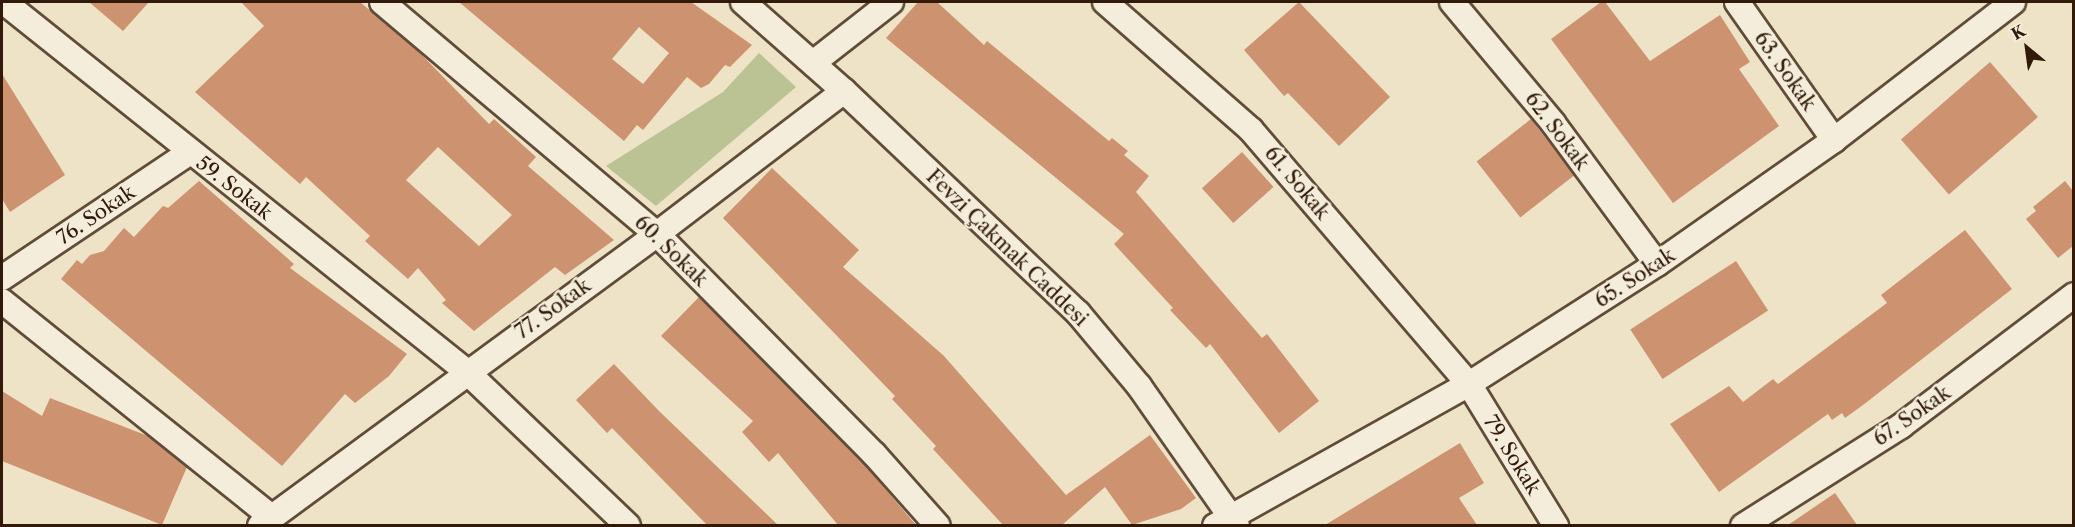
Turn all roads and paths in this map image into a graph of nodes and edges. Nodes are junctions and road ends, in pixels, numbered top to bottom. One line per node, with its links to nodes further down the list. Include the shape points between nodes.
1 (4, 2): 12 (street, 59. Sokak)
2 (382, 2): 13 (street, 60. Sokak)
3 (742, 2): 9 (street, Fevzi Çakmak Caddesi)
4 (891, 2): 9 (street)
5 (1105, 2): 19 (street, 61. Sokak, via 1251,130)
6 (1452, 2): 14 (street, 62. Sokak, via 1553,123)
7 (1737, 2): 11 (street, 63. Sokak)
8 (2013, 2): 11 (street, 65. Sokak)
9 (813, 63): 10 (street, Fevzi Çakmak Caddesi)
10 (844, 91): 13 (street, 77. Sokak); 21 (street, Fevzi Çakmak Caddesi, via 1078,314 1139,386)
11 (1834, 141): 14 (street, 65. Sokak)
12 (190, 152): 15 (street, 76. Sokak); 18 (street, 59. Sokak)
13 (657, 234): 18 (street, 77. Sokak); 23 (street, 60. Sokak, via 874,454)
14 (1657, 264): 19 (street, 65. Sokak)
15 (2, 279)
16 (2073, 295): 25 (street, 67. Sokak, via 1901,426)
17 (2, 301): 20 (street)
18 (466, 371): 20 (street, 77. Sokak); 22 (street, 59. Sokak)
19 (1469, 384): 21 (street, 65. Sokak); 24 (street, 79. Sokak)
20 (266, 521)
21 (1228, 523)
22 (628, 525)
23 (938, 525)
24 (1556, 525)
25 (1743, 525)

